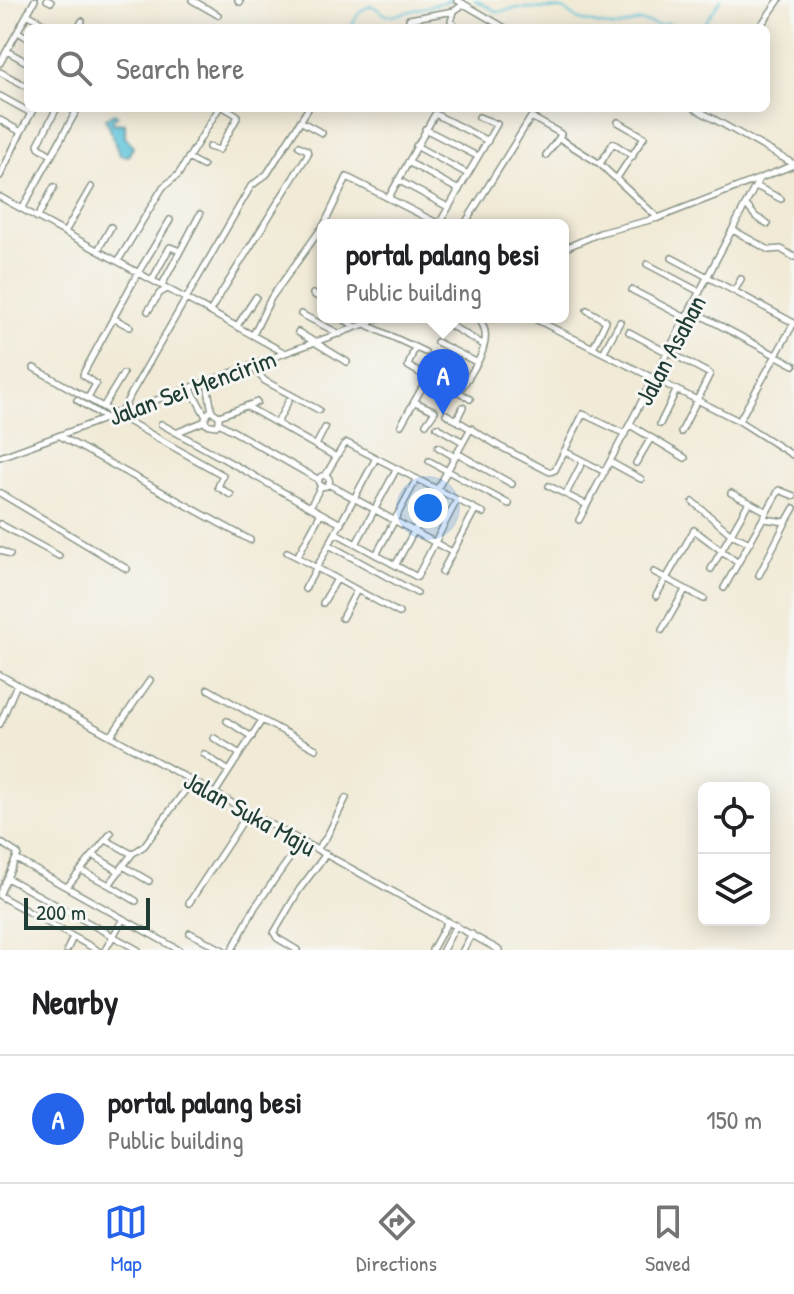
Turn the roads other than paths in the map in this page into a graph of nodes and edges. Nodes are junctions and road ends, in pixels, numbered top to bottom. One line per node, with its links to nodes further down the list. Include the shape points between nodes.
1 (35, 0): 6 (street)
2 (193, 0): 7 (street)
3 (779, 0): 14 (street)
4 (460, 1): 5 (street); 13 (street)
5 (454, 11): 8 (street); 12 (street)
6 (27, 14): 10 (street); 15 (street)
7 (218, 15)
8 (409, 19)
9 (82, 21): 11 (street)
10 (43, 23)
11 (80, 24)
12 (452, 24)
13 (498, 24)
14 (762, 24)
15 (18, 32): 16 (street); 17 (street)
16 (24, 36)
17 (7, 51): 18 (street); 19 (street)
18 (24, 61)
19 (0, 63)
20 (0, 72): 21 (street)
21 (24, 85)
22 (0, 96): 23 (street)
23 (24, 107)
24 (32, 112): 38 (street)
25 (55, 112): 45 (street, via 38,144)
26 (76, 112): 45 (street)
27 (217, 112): 49 (street)
28 (232, 112): 44 (street, via 237,118 219,150)
29 (306, 112): 35 (street)
30 (701, 112): 32 (street)
31 (709, 112): 32 (street)
32 (707, 115): 52 (street)
33 (479, 117): 41 (street, via 497,124)
34 (0, 120): 38 (street)
35 (300, 121): 39 (street); 101 (street, via 267,174 251,186)
36 (618, 122): 47 (street, via 644,137)
37 (425, 129): 41 (street, via 437,114); 43 (street); 48 (street)
38 (21, 132): 55 (street)
39 (322, 133)
40 (559, 138): 46 (street); 51 (street); 76 (street, via 561,134 535,117 529,119)
41 (488, 141): 48 (street)
42 (299, 146): 105 (street, via 308,154)
43 (416, 146): 50 (street); 54 (street)
44 (209, 147)
45 (51, 155): 69 (street)
46 (546, 155)
47 (633, 156): 51 (street, via 613,143); 56 (street)
48 (478, 157): 54 (street)
49 (188, 158): 53 (street); 88 (street)
50 (408, 162): 58 (street); 62 (street)
51 (600, 164): 56 (street)
52 (794, 164): 57 (street)
53 (203, 166)
54 (468, 174): 62 (street)
55 (0, 176)
56 (617, 178): 72 (street)
57 (759, 179): 59 (street, Jalan Asahan); 72 (street)
58 (398, 180): 63 (street); 68 (street)
59 (756, 186): 65 (street); 66 (street, Jalan Asahan)
60 (54, 187): 71 (street)
61 (91, 187): 81 (street)
62 (459, 190): 68 (street)
63 (389, 197): 73 (street, via 347,177); 74 (street)
64 (2, 198): 67 (street); 69 (street)
65 (781, 199)
66 (746, 205): 78 (street); 80 (street, Jalan Asahan)
67 (0, 207)
68 (448, 207): 75 (street)
69 (22, 209): 71 (street)
70 (200, 214): 85 (street)
71 (37, 218): 81 (street)
72 (658, 218): 83 (street)
73 (326, 219)
74 (431, 219)
75 (442, 219)
76 (468, 219)
77 (170, 220): 90 (street)
78 (768, 224)
79 (111, 227): 84 (street)
80 (733, 230): 86 (street); 91 (street, Jalan Asahan)
81 (65, 232): 84 (street)
82 (317, 234): 125 (street, via 271,298)
83 (569, 246)
84 (98, 250): 88 (street)
85 (180, 251): 93 (street, via 170,247); 94 (street)
86 (794, 257)
87 (672, 258): 91 (street)
88 (115, 260): 90 (street)
89 (647, 264): 97 (street)
90 (138, 273): 93 (street); 107 (street)
91 (709, 276): 96 (street); 97 (street, Jalan Asahan)
92 (741, 279): 96 (street)
93 (152, 280): 94 (street)
94 (165, 287): 101 (street); 104 (street)
95 (632, 290): 108 (street)
96 (735, 290): 118 (street)
97 (700, 292): 103 (street, Jalan Asahan)
98 (313, 294): 99 (street)
99 (317, 296)
100 (256, 297): 119 (street)
101 (185, 298): 105 (street); 162 (street)
102 (587, 310): 130 (street, via 606,321)
103 (691, 310): 108 (street, Jalan Asahan); 135 (street)
104 (148, 311)
105 (210, 311): 119 (street)
106 (301, 314): 109 (street)
107 (113, 318): 120 (street); 149 (street, via 83,375 96,384)
108 (686, 318): 134 (street, Jalan Asahan)
109 (317, 322)
110 (620, 322): 133 (street)
111 (319, 323): 124 (street)
112 (350, 323): 121 (street)
113 (364, 323): 121 (street, Jalan Sei Mencirim)
114 (372, 323): 129 (street)
115 (446, 323): 128 (street)
116 (481, 323): 128 (street, via 486,329)
117 (543, 323): 130 (street)
118 (794, 323): 135 (street)
119 (237, 326): 125 (street)
120 (130, 327)
121 (357, 327): 124 (street, Jalan Sei Mencirim)
122 (298, 332): 126 (street)
123 (629, 332): 134 (street)
124 (340, 334): 126 (street, Jalan Sei Mencirim)
125 (253, 335): 132 (street)
126 (316, 342): 132 (street, Jalan Sei Mencirim); 136 (street)
127 (437, 342): 137 (street)
128 (484, 345): 137 (street)
129 (415, 347): 131 (street); 142 (street, via 407,365)
130 (593, 348): 133 (street)
131 (425, 352)
132 (285, 353): 139 (street, Jalan Sei Mencirim)
133 (603, 353): 143 (street)
134 (668, 353): 143 (street, Jalan Asahan); 154 (street, via 710,374)
135 (776, 355): 138 (street); 168 (street)
136 (347, 362)
137 (476, 362): 147 (street)
138 (794, 365)
139 (252, 367): 144 (street, Jalan Sei Mencirim); 160 (street, via 265,381)
140 (34, 368): 149 (street)
141 (123, 374): 158 (street)
142 (428, 377): 147 (street); 156 (street)
143 (654, 379): 146 (street); 174 (street, Jalan Asahan)
144 (207, 383): 145 (street, Jalan Sei Mencirim); 148 (street)
145 (191, 389): 150 (street); 162 (street, Jalan Sei Mencirim)
146 (676, 391): 154 (street); 172 (street)
147 (459, 392): 151 (street)
148 (207, 396): 150 (street); 161 (street)
149 (88, 398): 158 (street)
150 (198, 399): 165 (street)
151 (470, 399)
152 (77, 400): 164 (street)
153 (289, 400): 169 (street)
154 (696, 401): 168 (street); 179 (street)
155 (257, 402): 157 (street)
156 (415, 402): 171 (street, via 435,411); 173 (street)
157 (246, 406): 166 (street); 169 (street)
158 (103, 407): 162 (street)
159 (463, 407): 167 (street)
160 (319, 410)
161 (212, 412): 165 (street); 166 (street)
162 (118, 414): 164 (street, Jalan Sei Mencirim); 209 (street, via 221,474 218,487)
163 (446, 414): 167 (street)
164 (106, 418): 181 (street, Jalan Sei Mencirim)
165 (205, 419): 166 (street, via 210,427); 178 (street)
166 (219, 419): 202 (street)
167 (457, 419): 177 (street)
168 (739, 421): 188 (street)
169 (277, 423): 184 (street)
170 (161, 424): 178 (street)
171 (426, 424)
172 (660, 424)
173 (401, 425)
174 (630, 425): 180 (street, Jalan Asahan); 182 (street)
175 (437, 427): 183 (street)
176 (325, 428): 184 (street)
177 (471, 428): 183 (street); 186 (street, via 550,472)
178 (177, 432): 217 (street)
179 (681, 432)
180 (625, 434): 186 (street, via 585,414); 195 (street, Jalan Asahan)
181 (59, 435): 189 (street, Jalan Sei Mencirim); 233 (street)
182 (651, 438): 192 (street); 196 (street)
183 (463, 442): 187 (street)
184 (316, 445): 190 (street)
185 (438, 447): 187 (street)
186 (564, 451): 194 (street)
187 (456, 455): 198 (street); 203 (street)
188 (794, 456)
189 (0, 457)
190 (336, 457): 191 (street, via 347,443); 202 (street, via 325,476 329,480)
191 (376, 458): 197 (street); 211 (street)
192 (685, 458)
193 (429, 461): 198 (street)
194 (583, 461): 199 (street); 208 (street)
195 (610, 462): 199 (street, Jalan Asahan); 200 (street)
196 (636, 463)
197 (396, 470): 201 (street); 219 (street)
198 (448, 472): 205 (street); 215 (street)
199 (605, 472): 216 (street, Jalan Asahan)
200 (641, 479)
201 (416, 480): 205 (street); 225 (street)
202 (323, 483): 211 (street); 217 (street)
203 (512, 484)
204 (549, 486): 208 (street)
205 (438, 490): 212 (street); 230 (street)
206 (0, 493): 249 (street)
207 (731, 493): 214 (street)
208 (566, 494): 216 (street)
209 (231, 495)
210 (794, 496): 221 (street, via 780,490)
211 (355, 498): 219 (street); 229 (street)
212 (457, 500): 220 (street); 234 (street)
213 (693, 502): 232 (street)
214 (749, 502): 221 (street); 232 (street)
215 (509, 504)
216 (587, 505): 226 (street, Jalan Asahan)
217 (310, 507): 222 (street)
218 (794, 508): 227 (street)
219 (375, 509): 225 (street); 236 (street)
220 (475, 510): 223 (street); 240 (street)
221 (767, 512): 224 (street)
222 (321, 513): 229 (street); 245 (street)
223 (483, 513)
224 (763, 519): 227 (street); 235 (street)
225 (395, 520): 230 (street); 243 (street)
226 (579, 520)
227 (786, 522): 253 (street)
228 (0, 524): 244 (street)
229 (341, 524): 231 (street)
230 (415, 531): 234 (street); 247 (street)
231 (336, 533): 236 (street); 237 (street)
232 (731, 534): 235 (street); 241 (street)
233 (250, 540)
234 (436, 543): 240 (street); 247 (street, via 418,577)
235 (750, 543): 246 (street)
236 (356, 544): 243 (street)
237 (329, 545): 248 (street); 260 (street)
238 (0, 550): 242 (street)
239 (287, 552): 245 (street)
240 (452, 552): 251 (street)
241 (721, 553): 246 (street); 250 (street); 255 (street, via 694,530)
242 (10, 555)
243 (376, 555): 247 (street)
244 (59, 556)
245 (297, 557): 248 (street)
246 (738, 563): 256 (street)
247 (396, 564)
248 (317, 568): 254 (street); 257 (street)
249 (127, 569)
250 (711, 569)
251 (442, 572)
252 (654, 572): 255 (street)
253 (759, 575)
254 (337, 579): 258 (street); 263 (street)
255 (666, 579): 259 (street); 261 (street)
256 (724, 588)
257 (305, 589)
258 (357, 590): 264 (street); 265 (street)
259 (685, 590): 262 (street); 266 (street)
260 (417, 593)
261 (656, 596)
262 (704, 599)
263 (323, 603)
264 (399, 613)
265 (342, 618)
266 (662, 630)
267 (0, 675): 269 (street, Jalan Suka Maju)
268 (150, 680): 275 (street)
269 (17, 684): 271 (street); 275 (street, Jalan Suka Maju)
270 (208, 689): 272 (street)
271 (3, 709): 274 (street)
272 (262, 720): 276 (street); 278 (street)
273 (227, 721): 276 (street)
274 (0, 724)
275 (111, 736): 282 (street, Jalan Suka Maju)
276 (252, 737): 280 (street)
277 (214, 738): 280 (street)
278 (316, 749)
279 (204, 754): 281 (street)
280 (240, 754): 281 (street)
281 (229, 771): 283 (street)
282 (192, 781): 283 (street, Jalan Suka Maju); 291 (street, via 144,846)
283 (215, 793): 285 (street, Jalan Suka Maju)
284 (346, 798): 290 (street)
285 (249, 812): 288 (street, Jalan Suka Maju); 303 (street)
286 (111, 833): 287 (street)
287 (106, 840): 291 (street); 293 (street)
288 (302, 841): 290 (street, Jalan Suka Maju); 317 (street)
289 (0, 842): 294 (street, via 17,852)
290 (317, 849): 292 (street, Jalan Suka Maju)
291 (132, 854): 295 (street)
292 (326, 854): 305 (street, Jalan Suka Maju); 318 (street, via 274,933)
293 (93, 855): 295 (street); 296 (street)
294 (16, 859): 297 (street); 300 (street)
295 (121, 868): 298 (street); 299 (street)
296 (81, 870): 299 (street); 300 (street)
297 (7, 878): 301 (street); 309 (street)
298 (149, 881)
299 (109, 885): 302 (street)
300 (67, 887): 304 (street)
301 (0, 895): 310 (street)
302 (136, 901)
303 (189, 903)
304 (123, 919): 309 (street); 315 (street)
305 (448, 921): 306 (street, Jalan Suka Maju); 319 (street)
306 (456, 925): 308 (street, Jalan Suka Maju); 320 (street)
307 (190, 933): 316 (street)
308 (472, 934): 321 (street); 322 (street, Jalan Suka Maju)
309 (113, 936): 313 (street); 314 (street)
310 (73, 937): 311 (street); 312 (street)
311 (67, 950)
312 (97, 950)
313 (105, 950)
314 (138, 950)
315 (179, 950)
316 (223, 950)
317 (232, 950)
318 (297, 950)
319 (432, 950)
320 (443, 950)
321 (463, 950)
322 (499, 950)

